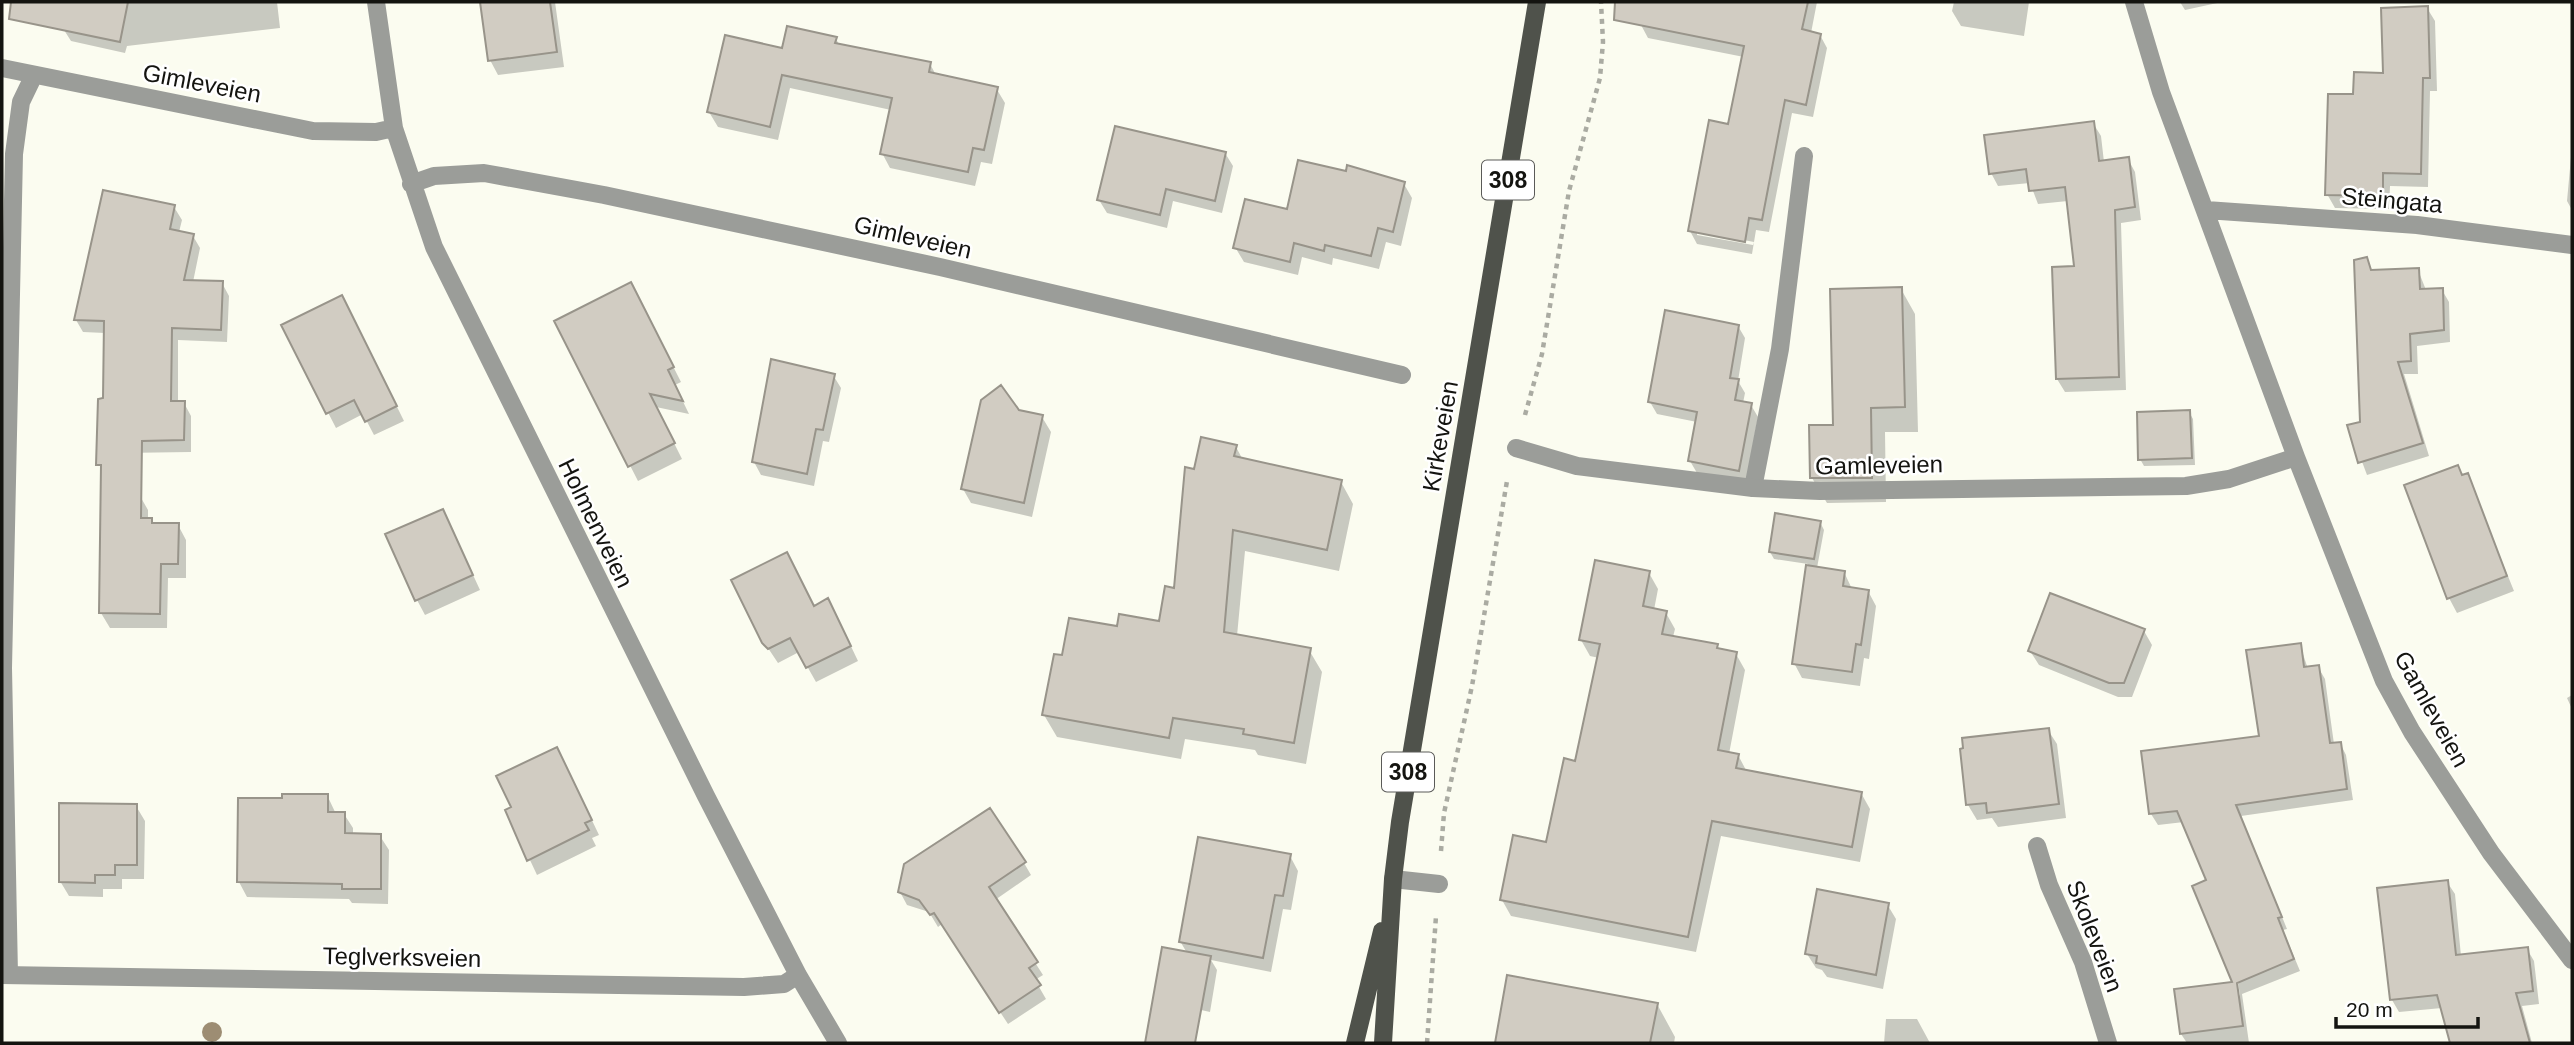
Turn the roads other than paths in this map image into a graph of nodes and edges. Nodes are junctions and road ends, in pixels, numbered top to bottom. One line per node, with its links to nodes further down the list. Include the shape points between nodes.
1 (376, 2): 6 (street, Holmenveien)
2 (1537, 2): 16 (main road, Kirkeveien / 308, via 1424,664)
3 (2134, 2): 9 (street, Gamleveien, via 2161,92)
4 (2, 68): 5 (street, Gimleveien)
5 (34, 75): 6 (street, Gimleveien, via 313,131); 19 (street, via 21,102 14,154 3,668)
6 (394, 128): 8 (street, Holmenveien)
7 (1804, 156): 14 (street, via 1780,349)
8 (411, 184): 11 (street, Gimleveien, via 434,176 484,173 604,195 940,267); 20 (street, Holmenveien, via 458,301)
9 (2206, 210): 10 (street, Steingata, via 2417,225); 13 (street, Gamleveien)
10 (2572, 245)
11 (1402, 375)
12 (1516, 448): 14 (street, via 1577,466)
13 (2296, 457): 14 (street, Gamleveien, via 2229,479 2186,486); 18 (street, Gamleveien, via 2384,681 2491,853)
14 (1753, 488)
15 (2037, 846): 24 (street, Skoleveien, via 2083,962)
16 (1394, 879): 17 (street); 22 (main road, Kirkeveien / 308); 23 (main road, Kirkeveien / 308)
17 (1439, 884)
18 (2572, 960)
19 (5, 975): 20 (street, Teglverksveien, via 744,987 784,984)
20 (798, 975): 21 (street, Holmenveien)
21 (838, 1043)
22 (1355, 1043)
23 (1384, 1043)
24 (2108, 1043)

